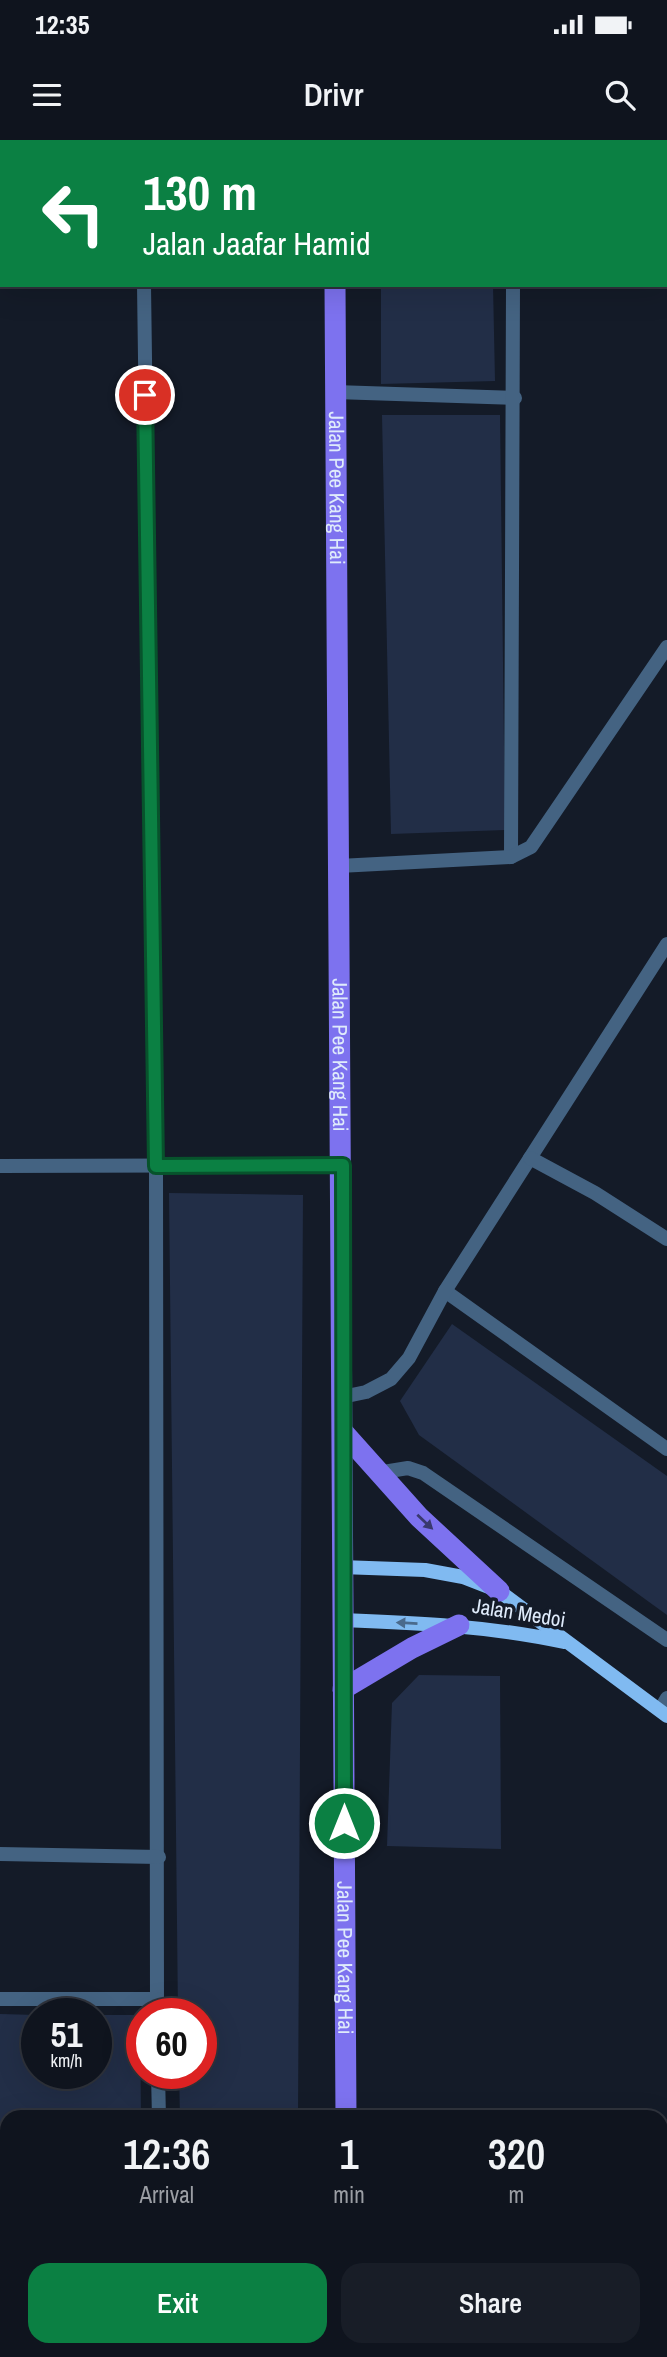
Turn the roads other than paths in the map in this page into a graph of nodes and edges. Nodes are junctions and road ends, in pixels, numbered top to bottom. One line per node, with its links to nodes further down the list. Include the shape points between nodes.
1 (144, 287): 13 (street)
2 (335, 287): 4 (main road, Jalan Pee Kang Hai)
3 (513, 287): 5 (street)
4 (335, 392): 5 (street); 8 (main road, Jalan Pee Kang Hai)
5 (515, 398): 7 (street)
6 (667, 648): 7 (street, via 552,820 531,847)
7 (511, 857): 8 (street)
8 (339, 866): 11 (main road, Jalan Pee Kang Hai)
9 (667, 944): 10 (street)
10 (530, 1158): 14 (street); 15 (street)
11 (343, 1165): 13 (street); 16 (main road, Jalan Pee Kang Hai)
12 (0, 1166): 13 (street)
13 (156, 1166): 29 (street)
14 (667, 1239)
15 (444, 1291): 16 (street, via 409,1357 391,1379 366,1392); 18 (street)
16 (342, 1397): 17 (main road, Jalan Pee Kang Hai)
17 (343, 1432): 19 (main road); 20 (main road, Jalan Pee Kang Hai)
18 (667, 1449)
19 (377, 1473): 21 (main road, one-way to 21); 24 (street, via 408,1468 423,1473)
20 (341, 1567): 21 (main road, Jalan Medoi, via 425,1570 463,1577); 22 (main road, Jalan Pee Kang Hai)
21 (499, 1591): 25 (main road, Jalan Medoi)
22 (342, 1620): 23 (main road, Jalan Medoi, one-way to 22); 26 (main road, Jalan Pee Kang Hai)
23 (460, 1625): 25 (main road, Jalan Medoi); 26 (main road)
24 (667, 1640)
25 (572, 1644): 27 (main road)
26 (343, 1689): 35 (main road, Jalan Pee Kang Hai)
27 (665, 1708)
28 (0, 1854): 29 (street)
29 (159, 1857): 30 (street)
30 (157, 1998)
31 (0, 1999): 32 (street)
32 (126, 1999)
33 (158, 2089): 34 (street)
34 (159, 2110)
35 (346, 2110)

